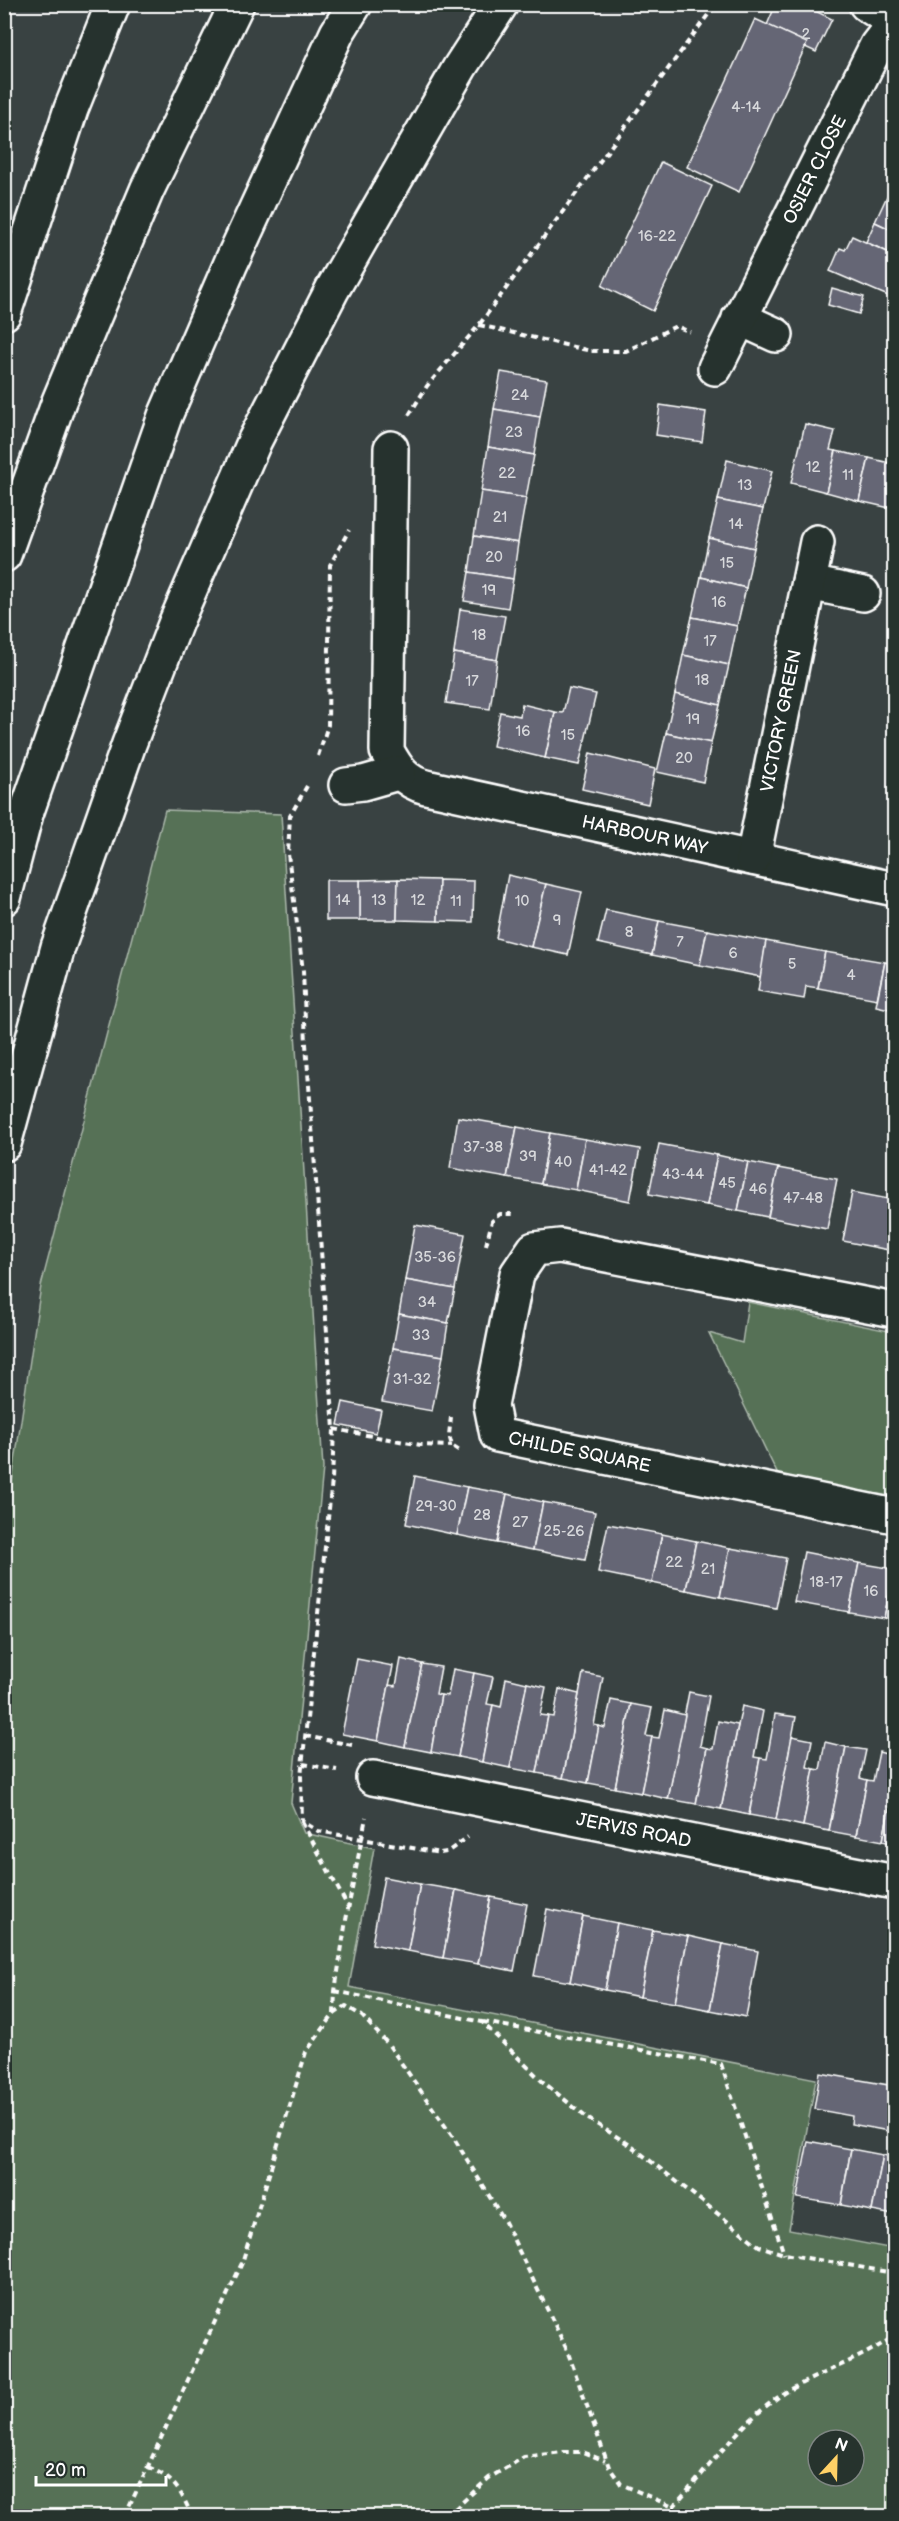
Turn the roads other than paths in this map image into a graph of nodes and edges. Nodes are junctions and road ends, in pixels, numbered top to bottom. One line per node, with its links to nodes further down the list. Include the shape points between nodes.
1 (113, 4): 7 (main road, via 71,110)
2 (237, 4): 13 (main road, via 143,201 59,401)
3 (355, 4): 20 (main road, via 236,253 165,416 26,813)
4 (501, 4): 21 (main road, via 460,67 332,290 255,440 185,600 129,744 58,947)
5 (866, 4): 6 (main road, OSIER CLOSE)
6 (894, 23): 8 (main road, OSIER CLOSE, via 877,45)
7 (4, 313)
8 (739, 318): 9 (main road); 10 (main road, OSIER CLOSE)
9 (776, 335)
10 (715, 368)
11 (391, 448): 16 (main road, via 387,751)
12 (818, 542): 14 (main road, VICTORY GREEN)
13 (4, 555)
14 (809, 584): 15 (main road); 18 (main road, VICTORY GREEN)
15 (862, 594)
16 (398, 772): 17 (main road); 18 (main road, HARBOUR WAY, via 416,784)
17 (346, 785)
18 (753, 858): 19 (main road, HARBOUR WAY)
19 (894, 890)
20 (4, 898)
21 (4, 1144)
22 (894, 1310): 23 (main road, CHILDE SQUARE, via 560,1246 534,1249 517,1274 491,1405 497,1436)
23 (894, 1516)
24 (373, 1778): 25 (main road, JERVIS ROAD)
25 (894, 1882)

